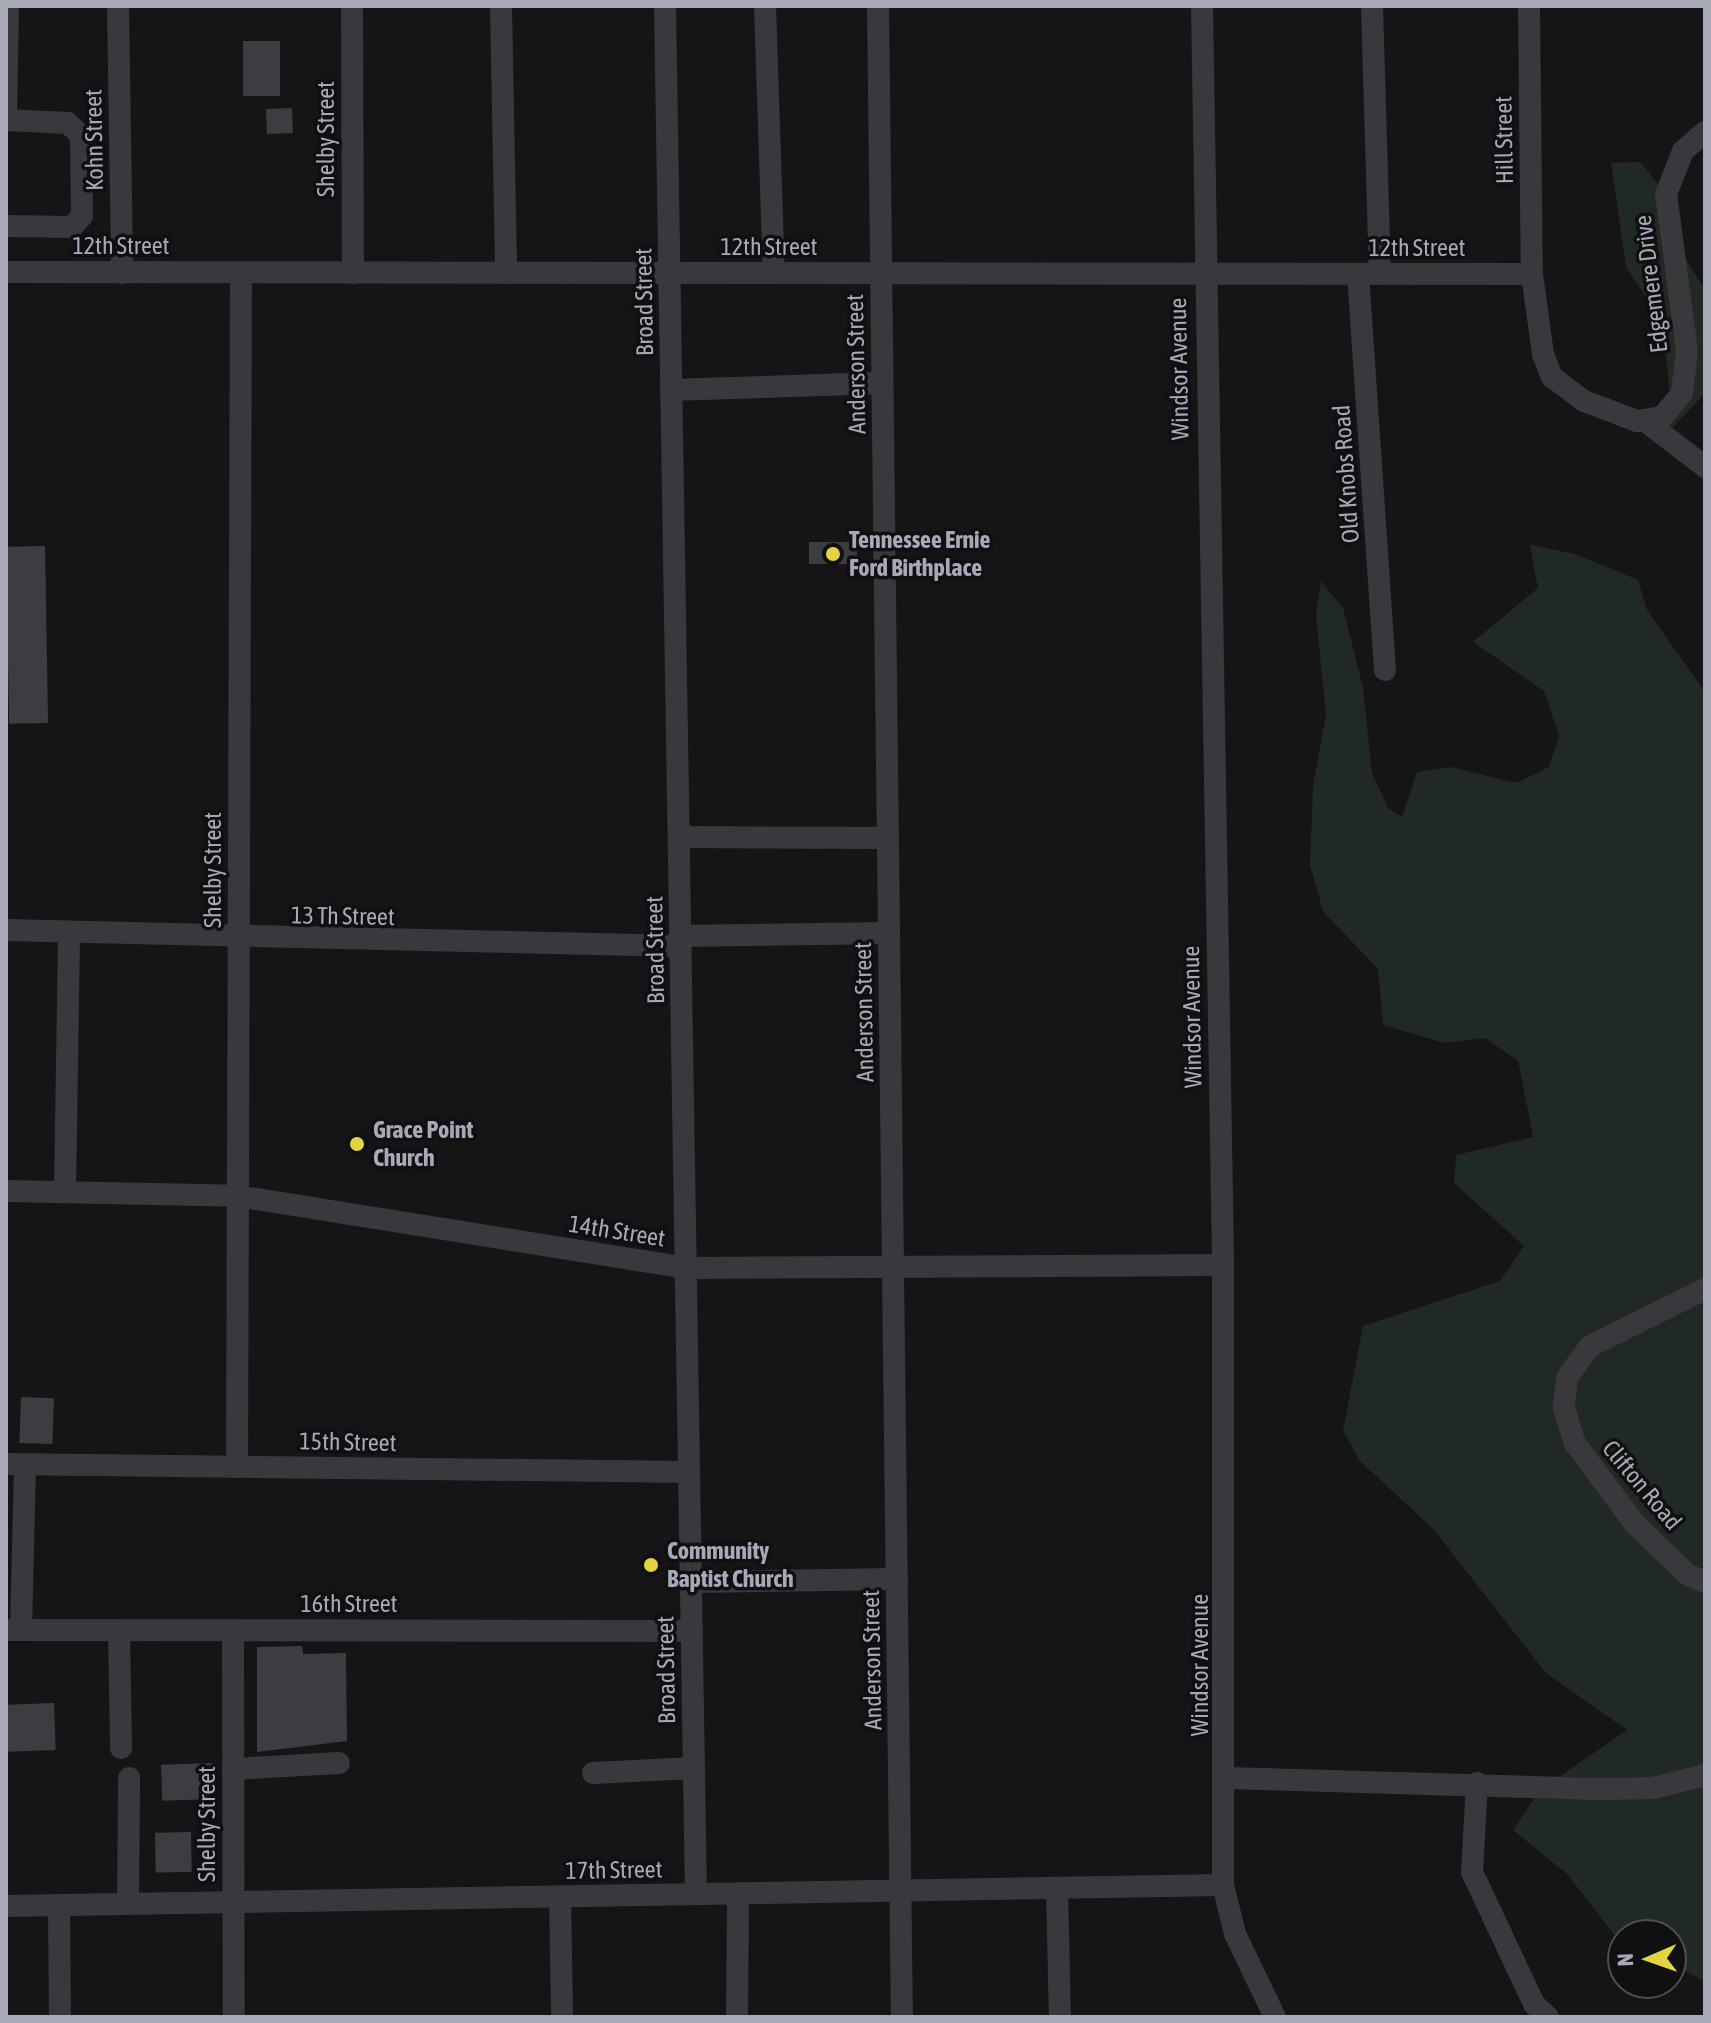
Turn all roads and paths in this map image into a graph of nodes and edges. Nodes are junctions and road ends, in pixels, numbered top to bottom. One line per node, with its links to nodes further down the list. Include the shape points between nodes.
1 (8, 6): 11 (street)
2 (118, 6): 17 (street, Kohn Street)
3 (352, 6): 18 (street, Shelby Street)
4 (501, 6): 19 (street)
5 (665, 6): 20 (street, Broad Street)
6 (765, 6): 21 (street)
7 (878, 6): 22 (street, Anderson Street)
8 (1202, 6): 23 (street, Windsor Avenue)
9 (1372, 6): 24 (street, Old Knobs Road)
10 (1529, 6): 25 (street, Hill Street)
11 (7, 72): 12 (street)
12 (6, 120): 14 (street, via 68,123 81,136 82,216 72,227)
13 (1705, 132): 28 (street, Edgemere Drive, via 1683,151 1666,194 1687,372 1682,393 1662,417)
14 (6, 226)
15 (6, 272): 17 (street, 12th Street)
16 (241, 272): 17 (street, 12th Street); 18 (street, 12th Street); 36 (street, Shelby Street)
17 (122, 273)
18 (353, 273): 19 (street, 12th Street)
19 (506, 273): 20 (street, 12th Street)
20 (669, 273): 21 (street, 12th Street); 27 (street, Broad Street)
21 (774, 273): 22 (street, 12th Street)
22 (881, 273): 23 (street, 12th Street); 26 (street, Anderson Street)
23 (1203, 273): 24 (street, 12th Street); 41 (street, Windsor Avenue)
24 (1369, 274): 25 (street, 12th Street); 30 (street, Old Knobs Road)
25 (1532, 274): 28 (street, via 1552,377 1584,401)
26 (882, 383): 27 (street); 32 (street, Anderson Street)
27 (671, 390): 31 (street, Broad Street)
28 (1644, 420): 29 (street)
29 (1705, 467)
30 (1385, 670)
31 (679, 837): 32 (street); 37 (street, Broad Street)
32 (888, 838): 35 (street, Anderson Street)
33 (6, 930): 34 (street, 13 Th Street)
34 (69, 933): 36 (street, 13 Th Street); 39 (street)
35 (889, 933): 37 (street, 13 Th Street); 43 (street, Anderson Street)
36 (239, 940): 37 (street, 13 Th Street); 40 (street, Shelby Street)
37 (680, 941): 42 (street, Broad Street)
38 (6, 1191): 39 (street, 14th Street)
39 (65, 1192): 40 (street, 14th Street)
40 (237, 1196): 42 (street, 14th Street); 46 (street, Shelby Street)
41 (1223, 1265): 43 (street, 14th Street); 62 (street, Windsor Avenue)
42 (686, 1268): 43 (street, 14th Street); 47 (street, Broad Street)
43 (893, 1269): 48 (street, Anderson Street)
44 (1705, 1289): 50 (street, Clifton Road, via 1590,1346 1567,1378 1564,1408 1575,1443 1635,1524 1688,1575)
45 (16, 1464): 46 (street, 15th Street); 51 (street)
46 (237, 1467): 47 (street, 15th Street)
47 (689, 1472): 49 (street, Broad Street)
48 (897, 1579): 49 (street); 66 (street, Anderson Street)
49 (691, 1582): 54 (street, Broad Street)
50 (1705, 1582)
51 (13, 1630): 52 (street, 16th Street)
52 (119, 1630): 53 (street, 16th Street); 55 (street)
53 (233, 1630): 54 (street, 16th Street); 58 (street, Shelby Street)
54 (692, 1631): 57 (street, Broad Street)
55 (121, 1748)
56 (339, 1763): 58 (street)
57 (694, 1768): 59 (street); 68 (street, Broad Street)
58 (233, 1769): 70 (street, Shelby Street)
59 (593, 1773)
60 (1705, 1775): 63 (street, via 1653,1788)
61 (129, 1778): 71 (street)
62 (1227, 1778): 63 (street); 64 (street, Windsor Avenue)
63 (1477, 1783): 81 (street, via 1472,1872 1534,2004)
64 (1223, 1885): 65 (street, 17th Street); 80 (street, Windsor Avenue, via 1235,1934)
65 (1057, 1888): 66 (street, 17th Street); 79 (street)
66 (901, 1890): 67 (street, 17th Street); 78 (street, Anderson Street)
67 (738, 1893): 68 (street, 17th Street); 77 (street)
68 (696, 1894): 69 (street, 17th Street)
69 (560, 1897): 70 (street, 17th Street); 76 (street)
70 (234, 1902): 71 (street, 17th Street); 75 (street, Shelby Street)
71 (128, 1904): 72 (street, 17th Street)
72 (59, 1905): 73 (street, 17th Street); 74 (street)
73 (6, 1906)
74 (60, 2017)
75 (234, 2017)
76 (562, 2017)
77 (737, 2017)
78 (902, 2017)
79 (1060, 2017)
80 (1275, 2017)
81 (1548, 2017)

